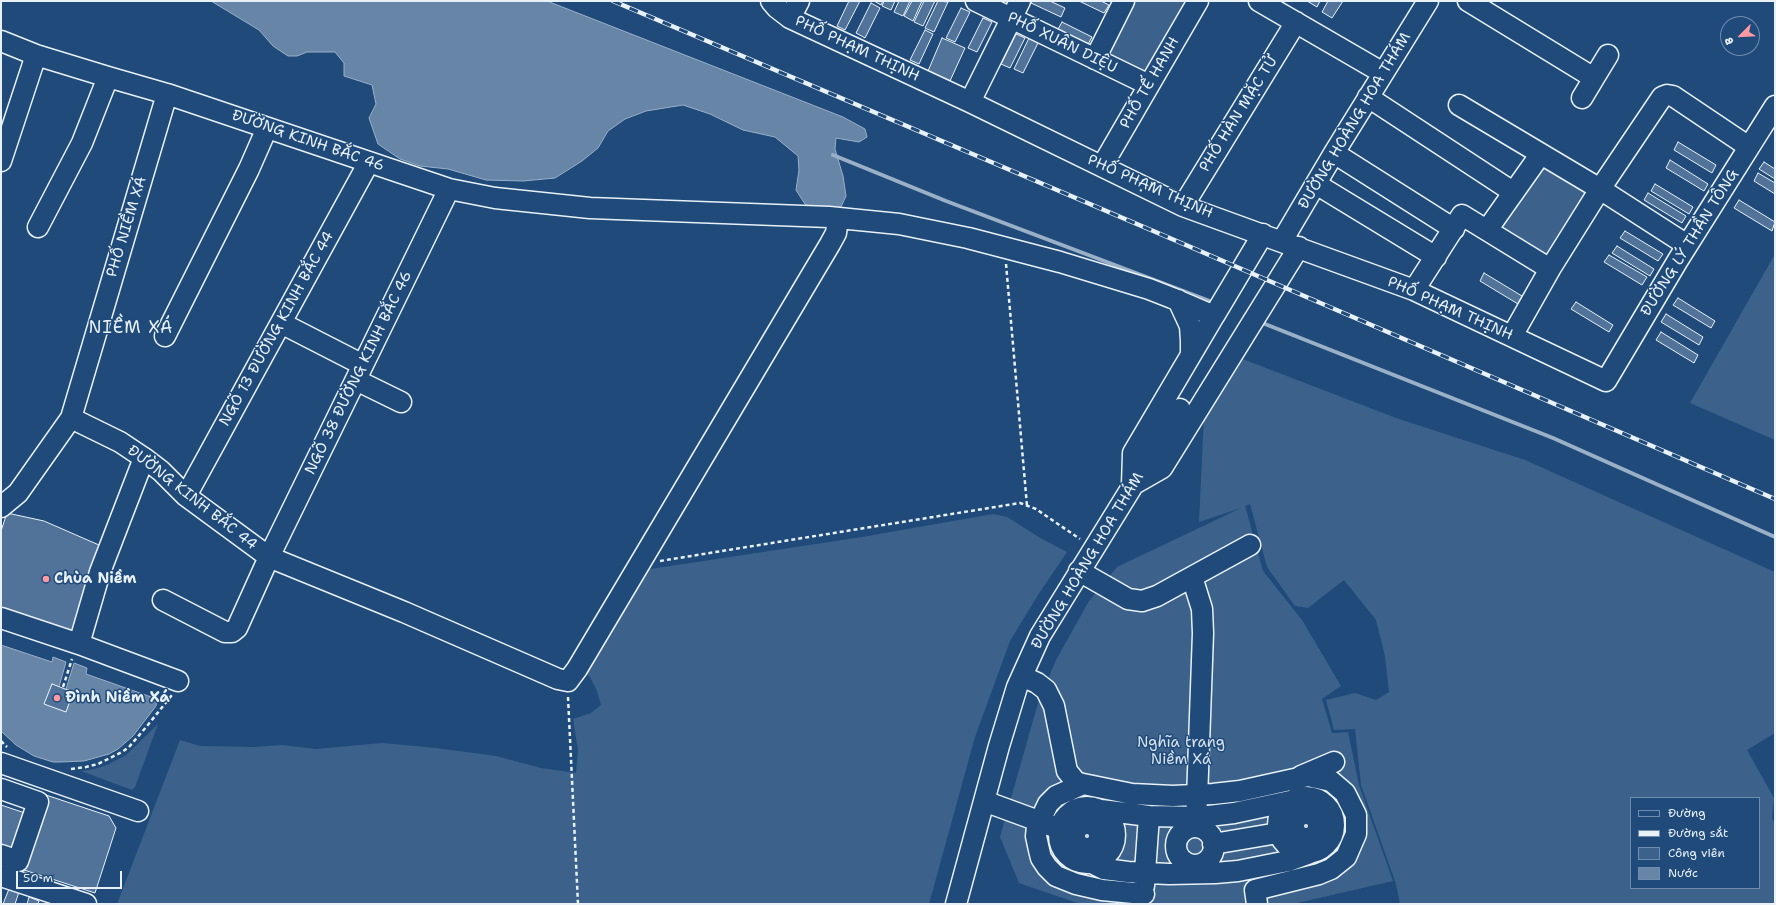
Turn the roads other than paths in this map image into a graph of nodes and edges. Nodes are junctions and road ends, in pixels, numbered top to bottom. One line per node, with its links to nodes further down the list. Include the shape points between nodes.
1 (771, 1): 8 (street, PHỐ PHẠM THỊNH, via 777,8)
2 (976, 1): 9 (street, PHỐ XUÂN DIỆU)
3 (1124, 1): 14 (street)
4 (1198, 1): 18 (street, PHỐ TẾ HANH)
5 (1259, 1): 10 (street)
6 (1428, 1): 15 (street, ĐƯỜNG HOÀNG HOA THÁM)
7 (1468, 1): 17 (street)
8 (794, 9): 22 (street, PHỐ PHẠM THỊNH)
9 (1016, 10): 14 (street, PHỐ XUÂN DIỆU); 22 (street)
10 (1296, 22): 15 (street); 36 (street, PHỐ HÀN MẶC TỬ)
11 (1, 41): 12 (street)
12 (36, 55): 16 (street); 29 (street)
13 (1608, 55): 17 (street)
14 (1096, 59): 18 (street, PHỐ XUÂN DIỆU)
15 (1383, 73): 20 (street, ĐƯỜNG HOÀNG HOA THÁM)
16 (108, 78): 19 (street); 38 (street, via 82,143)
17 (1594, 78): 21 (street)
18 (1149, 85): 31 (street, PHỐ TẾ HANH)
19 (167, 94): 25 (street, ĐƯỜNG KINH BẮC 46); 57 (street, PHỐ NIỀM XÁ)
20 (1368, 97): 27 (street, ĐƯỜNG HOÀNG HOA THÁM); 35 (street)
21 (1582, 98)
22 (970, 102): 31 (street, PHỐ PHẠM THỊNH)
23 (1459, 105): 28 (street)
24 (1775, 106): 26 (street, ĐƯỜNG LÝ THẦN TÔNG)
25 (267, 128): 30 (street, ĐƯỜNG KINH BẮC 46); 50 (street)
26 (1749, 147): 34 (street, via 1673,96 1667,95 1658,101); 43 (street, ĐƯỜNG LÝ THẦN TÔNG)
27 (1334, 153): 32 (street, ĐƯỜNG HOÀNG HOA THÁM); 39 (street)
28 (1540, 155): 34 (street); 35 (street)
29 (1, 161)
30 (369, 162): 33 (street, ĐƯỜNG KINH BẮC 46); 49 (street, NGÕ 13 ĐƯỜNG KINH BẮC 44)
31 (1102, 166): 36 (street, PHỐ PHẠM THỊNH)
32 (1316, 184): 42 (street, ĐƯỜNG HOÀNG HOA THÁM); 44 (street)
33 (449, 189): 37 (street, ĐƯỜNG KINH BẮC 46, via 495,198 590,208); 53 (street, NGÕ 38 ĐƯỜNG KINH BẮC 46)
34 (1600, 189): 43 (street); 45 (street)
35 (1513, 192): 40 (street)
36 (1183, 206): 41 (street, PHỐ PHẠM THỊNH)
37 (838, 218): 47 (street, ĐƯỜNG KINH BẮC 46, via 899,224 968,238 1134,284); 63 (street, ĐƯỜNG KINH BẮC 44, via 836,233 830,244 577,670 568,681)
38 (38, 227)
39 (1454, 229): 40 (street, via 1462,215); 44 (street)
40 (1488, 230): 45 (street)
41 (1263, 234): 42 (street, PHỐ PHẠM THỊNH); 48 (street)
42 (1291, 244): 46 (street, PHỐ PHẠM THỊNH); 59 (street, ĐƯỜNG HOÀNG HOA THÁM, via 1162,468)
43 (1687, 245): 54 (street, ĐƯỜNG LÝ THẦN TÔNG)
44 (1436, 257): 46 (street)
45 (1550, 269): 51 (street)
46 (1414, 290): 51 (street, PHỐ PHẠM THỊNH)
47 (1178, 300): 48 (street, ĐƯỜNG KINH BẮC 46); 52 (street, via 1190,326)
48 (1214, 316): 52 (street)
49 (280, 323): 53 (street); 60 (street, NGÕ 13 ĐƯỜNG KINH BẮC 44)
50 (165, 336)
51 (1512, 336): 54 (street, PHỐ PHẠM THỊNH)
52 (1191, 356): 59 (street, via 1133,453)
53 (359, 372): 55 (street); 63 (street, NGÕ 38 ĐƯỜNG KINH BẮC 46)
54 (1606, 381)
55 (401, 402)
56 (1180, 409): 59 (street, ĐƯỜNG HOÀNG HOA THÁM)
57 (71, 418): 58 (street, ĐƯỜNG KINH BẮC 44, via 120,442); 61 (street, PHỐ NIỀM XÁ, via 18,493)
58 (144, 458): 60 (street, ĐƯỜNG KINH BẮC 44); 68 (street, via 100,572)
59 (1132, 485): 64 (street, ĐƯỜNG HOÀNG HOA THÁM)
60 (186, 496): 63 (street, ĐƯỜNG KINH BẮC 44)
61 (1, 507)
62 (1250, 545): 65 (street)
63 (269, 557): 66 (street, NGÕ 38 ĐƯỜNG KINH BẮC 46, via 237,628 232,632 225,632)
64 (1079, 571): 65 (street, via 1128,599 1142,601); 69 (street, ĐƯỜNG HOÀNG HOA THÁM, via 1040,636)
65 (1192, 577): 76 (street, via 1202,609 1203,633)
66 (163, 600)
67 (1, 618): 68 (street)
68 (76, 650): 70 (street)
69 (1022, 676): 74 (street, via 1046,690 1054,706 1067,771 1076,782); 77 (street, ĐƯỜNG HOÀNG HOA THÁM)
70 (175, 688)
71 (1334, 762): 73 (street)
72 (8, 765): 75 (street); 79 (street)
73 (1295, 778): 76 (street, via 1240,791); 78 (street, via 1308,776 1331,781); 84 (street)
74 (1083, 784): 76 (street, via 1140,794); 82 (street, via 1056,796 1048,804)
75 (4, 790): 90 (street, via 38,802 18,861)
76 (1197, 795): 83 (street)
77 (984, 801): 82 (street); 97 (street, ĐƯỜNG HOÀNG HOA THÁM)
78 (1356, 806): 84 (street, via 1333,818 1334,830); 98 (street, via 1356,834 1346,857 1331,869 1319,874 1255,890)
79 (138, 811)
80 (1242, 812): 83 (street); 84 (street); 86 (street)
81 (1149, 816): 83 (street); 85 (street); 87 (street)
82 (1039, 821): 85 (street, via 1059,828 1063,819); 94 (street, via 1036,836 1041,858 1056,876)
83 (1196, 822): 88 (street, via 1210,835); 89 (street, via 1181,833)
84 (1304, 823): 86 (street, via 1282,842 1278,833); 91 (street, via 1288,860)
85 (1088, 838): 87 (street, via 1112,849 1115,840); 92 (street, via 1104,869); 94 (street)
86 (1247, 840): 88 (street); 91 (street)
87 (1147, 844): 89 (street); 92 (street)
88 (1213, 844): 89 (street, via 1210,857 1196,865 1181,858)
89 (1176, 846)
90 (1, 855)
91 (1251, 868): 92 (street, via 1216,874)
92 (1145, 873): 95 (street)
93 (1, 876): 96 (street)
94 (1074, 891): 95 (street, via 1102,890)
95 (1143, 899)
96 (86, 904)
97 (956, 904)
98 (1257, 904)

